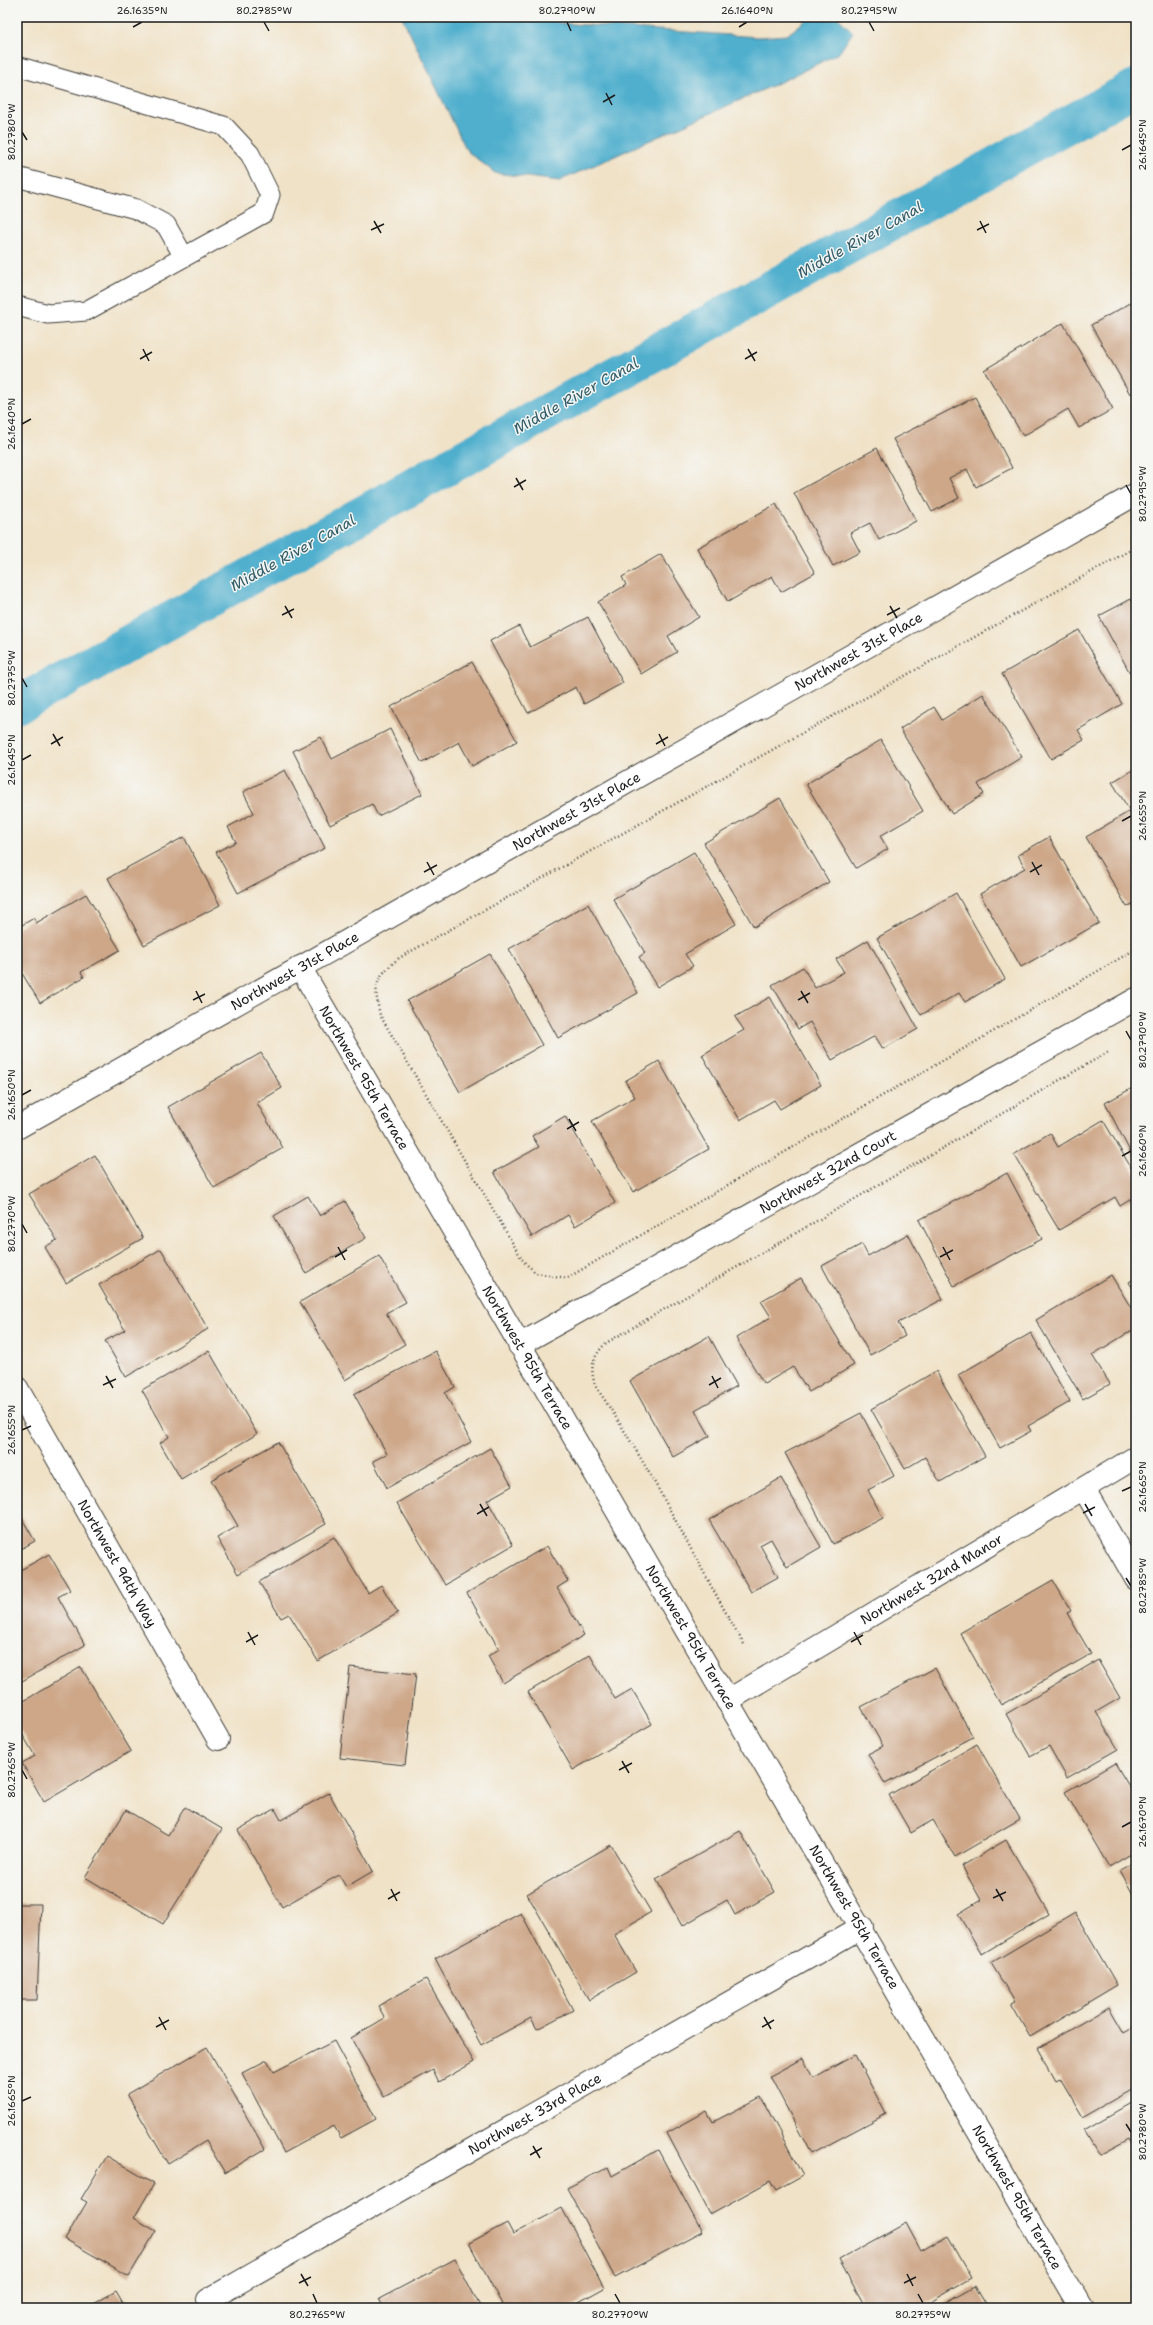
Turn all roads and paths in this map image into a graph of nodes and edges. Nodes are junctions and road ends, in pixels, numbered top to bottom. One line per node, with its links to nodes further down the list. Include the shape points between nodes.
1 (17, 66): 3 (lane, via 224,126 250,154 270,196 264,213)
2 (17, 177): 3 (lane, via 136,209 166,225)
3 (184, 257): 4 (lane, via 86,311 48,314)
4 (17, 306)
5 (1136, 494): 8 (street, Northwest 31st Place)
6 (1136, 547): 7 (path, via 399,958 380,975 376,995 380,1015 523,1261 536,1273 567,1278)
7 (1136, 949)
8 (300, 967): 11 (street, Northwest 31st Place); 12 (street, Northwest 95th Terrace)
9 (1136, 999): 12 (street, Northwest 32nd Court)
10 (1116, 1047): 17 (path, via 606,1343 598,1351 591,1374 596,1387 662,1493 719,1603)
11 (17, 1128)
12 (519, 1345): 18 (street, Northwest 95th Terrace)
13 (17, 1388): 19 (street, Northwest 94th Way)
14 (1136, 1457): 15 (street, Northwest 32nd Manor)
15 (1084, 1489): 16 (street); 18 (street, Northwest 32nd Manor)
16 (1136, 1579)
17 (744, 1644)
18 (727, 1701): 20 (street, Northwest 95th Terrace)
19 (218, 1739)
20 (862, 1927): 21 (street, Northwest 33rd Place); 22 (street, Northwest 95th Terrace)
21 (208, 2300)
22 (1081, 2308)

